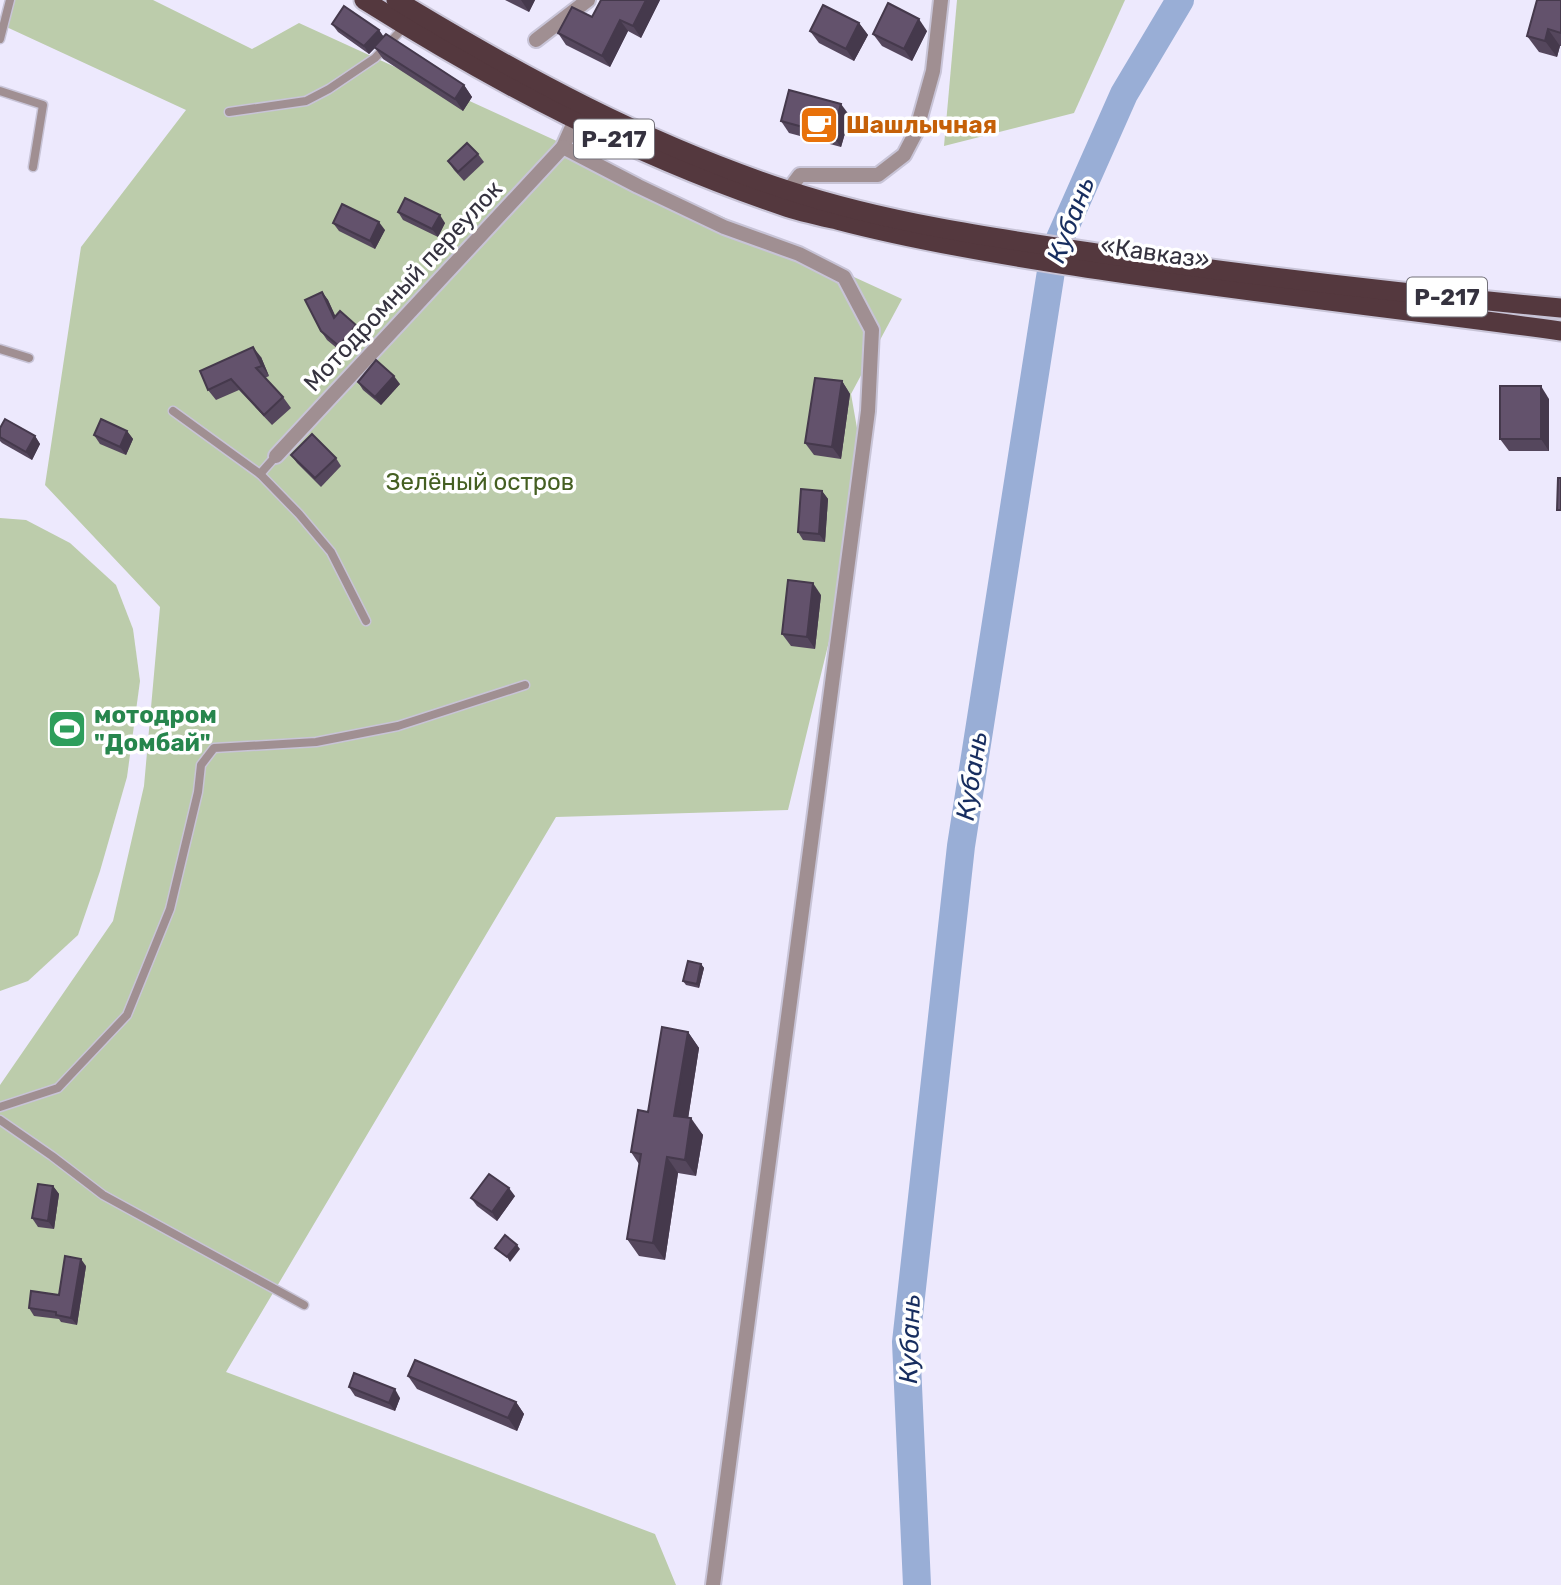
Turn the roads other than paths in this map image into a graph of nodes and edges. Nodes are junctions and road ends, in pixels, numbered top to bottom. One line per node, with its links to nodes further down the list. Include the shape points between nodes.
1 (10, 0): 7 (lane)
2 (365, 0): 6 (highway, Р-217)
3 (396, 0): 14 (highway, Р-217, via 579,104)
4 (588, 0): 8 (street)
5 (942, 0): 14 (street, via 933,71 916,132 904,155 878,176 800,175)
6 (406, 25): 10 (lane, via 375,58 306,101); 11 (highway, Р-217)
7 (0, 39)
8 (536, 40)
9 (0, 91): 13 (lane, via 43,105)
10 (229, 112)
11 (575, 120): 12 (street, Мотодромный переулок); 15 (highway, Р-217, via 702,177 785,207)
12 (563, 147): 22 (street, Мотодромный переулок); 29 (street, via 724,227 799,254 844,277 872,330 867,425)
13 (33, 167)
14 (788, 191): 15 (highway, Р-217)
15 (887, 225): 16 (highway, «Кавказ» / Р-217, via 1170,264)
16 (1335, 293): 17 (highway, Р-217); 18 (highway, Р-217)
17 (1561, 308)
18 (1561, 331)
19 (0, 349): 20 (lane)
20 (29, 358)
21 (173, 411): 23 (lane)
22 (276, 456): 23 (lane)
23 (260, 474): 24 (lane, via 331,552)
24 (366, 621)
25 (525, 685): 26 (lane, via 384,729 316,742 214,748 201,765 170,909 127,1015 58,1088)
26 (0, 1107)
27 (0, 1120): 28 (lane, via 103,1195)
28 (304, 1305)
29 (713, 1585)

